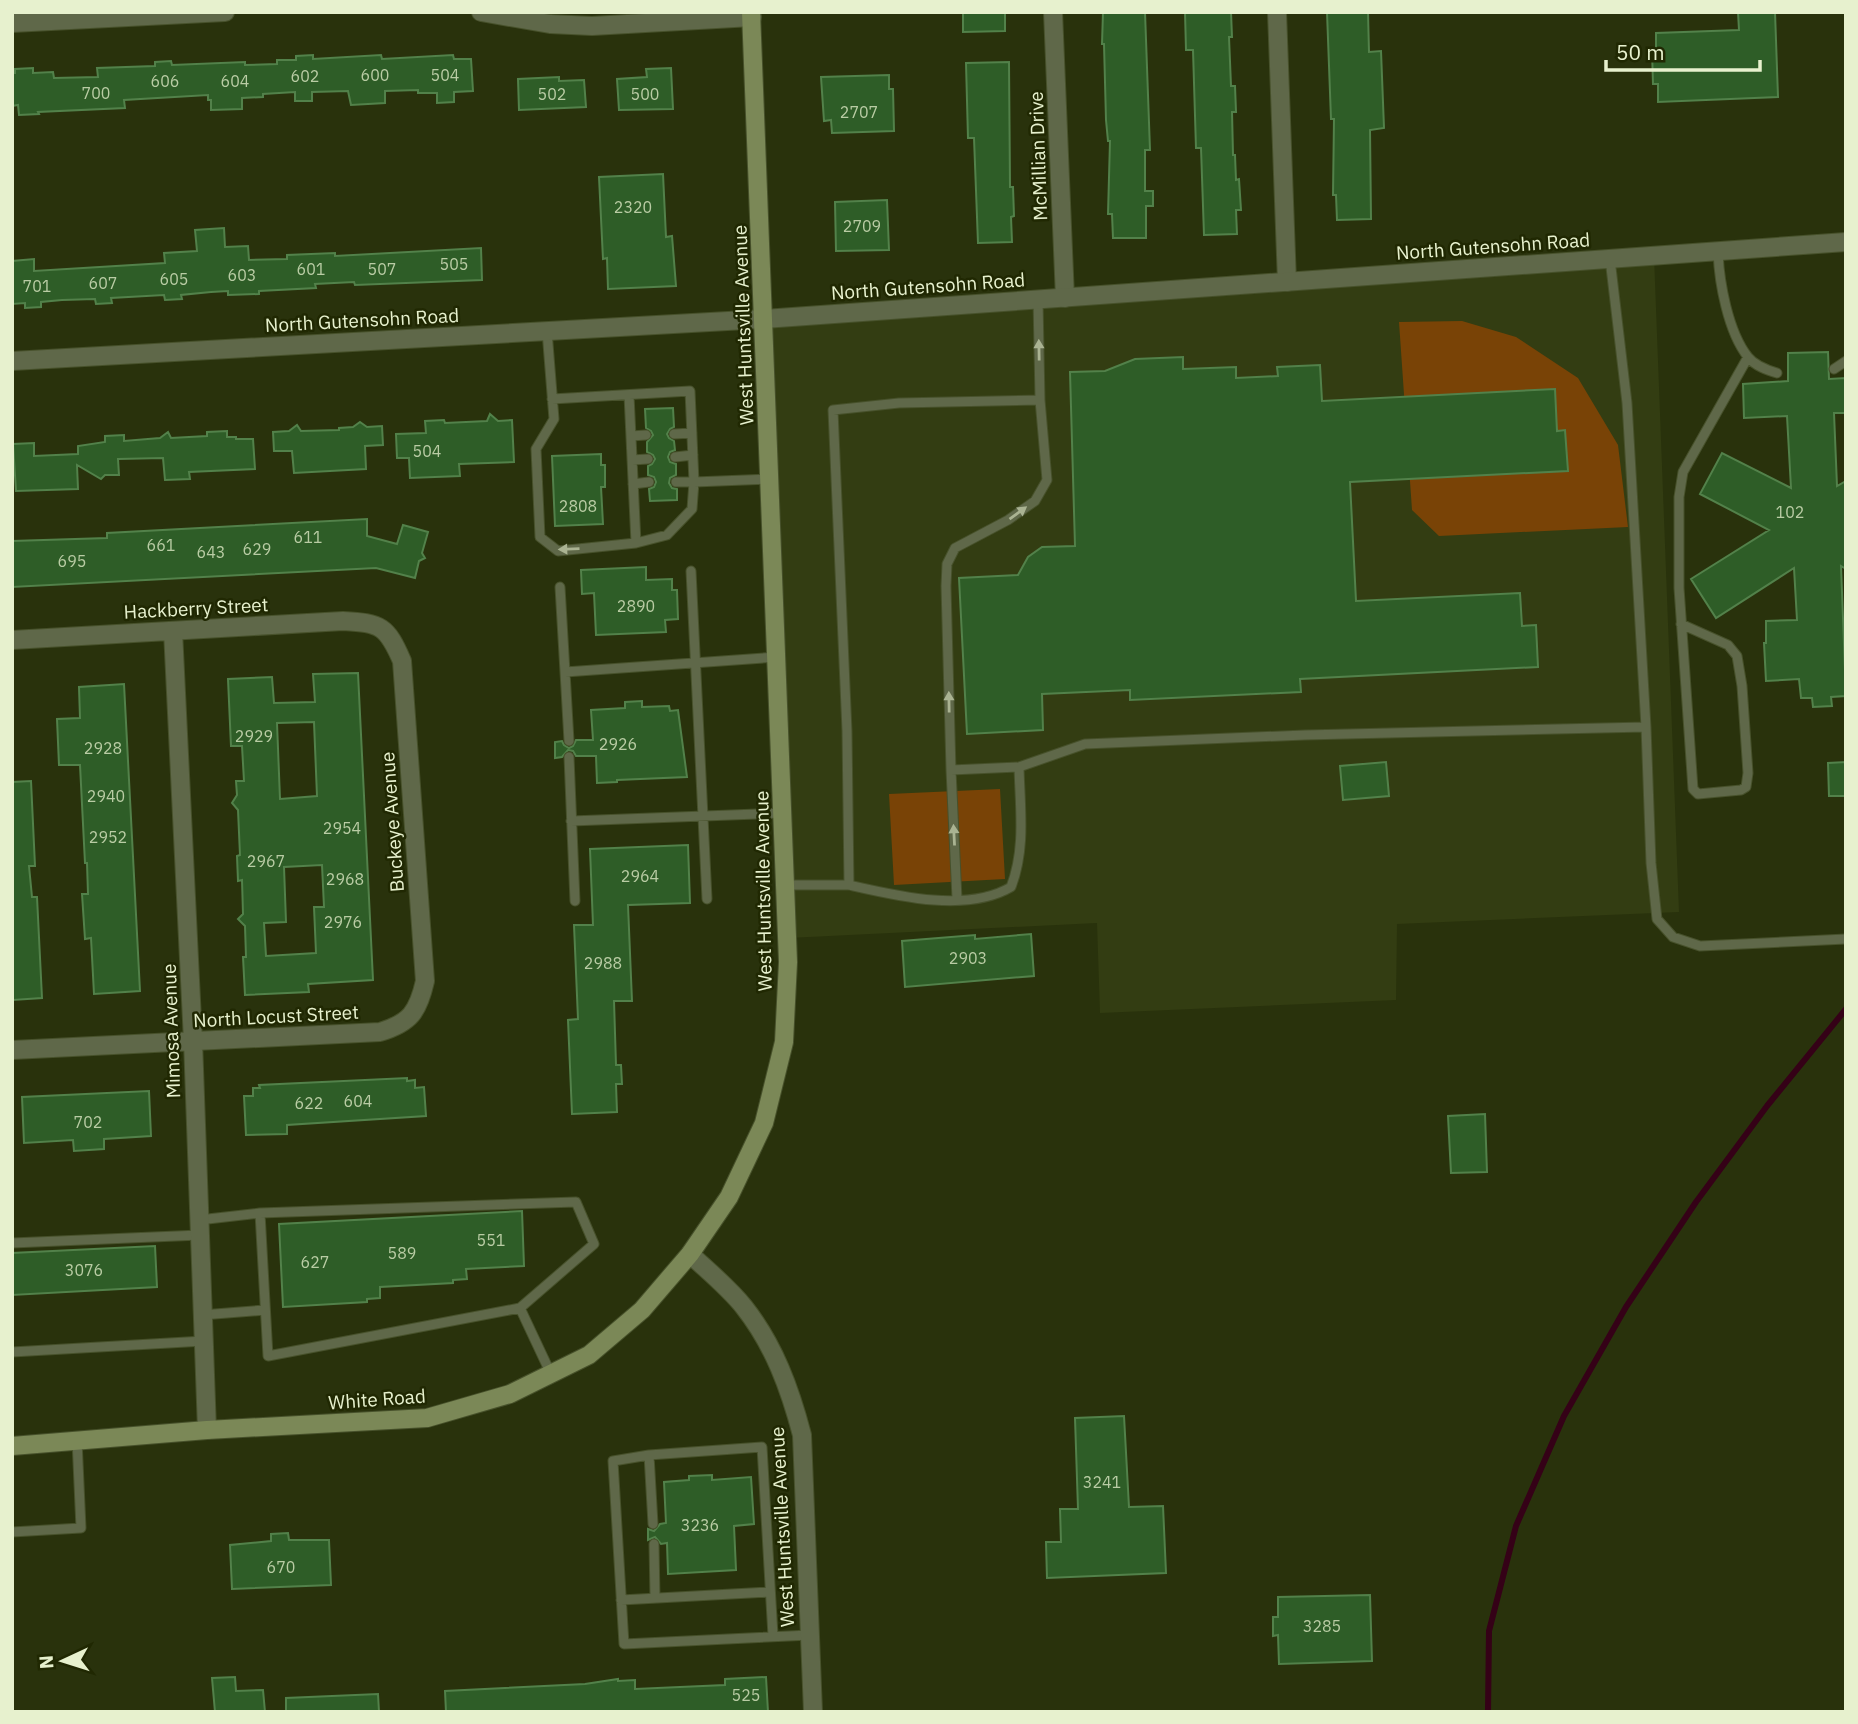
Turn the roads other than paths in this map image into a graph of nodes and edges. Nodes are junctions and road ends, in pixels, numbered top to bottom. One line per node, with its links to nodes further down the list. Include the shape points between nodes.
1 (225, 12): 6 (street)
2 (481, 12): 5 (street, via 592,26)
3 (1053, 12): 11 (street, McMillian Drive)
4 (1277, 12): 10 (street)
5 (752, 15): 13 (main road, West Huntsville Avenue)
6 (12, 23)
7 (1846, 242): 8 (street, North Gutensohn Road)
8 (1718, 251): 9 (street, North Gutensohn Road); 15 (lane, via 1719,281 1731,323)
9 (1610, 259): 10 (street, North Gutensohn Road); 46 (lane, via 1627,403)
10 (1287, 282): 11 (street, North Gutensohn Road)
11 (1065, 298): 12 (street, North Gutensohn Road)
12 (1038, 300): 13 (street, North Gutensohn Road); 22 (lane, one-way to 12)
13 (764, 319): 14 (street, North Gutensohn Road); 31 (main road, West Huntsville Avenue)
14 (547, 331): 16 (street, North Gutensohn Road); 21 (lane)
15 (1748, 357): 19 (lane); 39 (lane, via 1683,472 1679,497)
16 (12, 361)
17 (1846, 361): 18 (lane)
18 (1834, 369)
19 (1777, 373)
20 (629, 395): 21 (lane); 23 (lane, via 690,391); 26 (lane)
21 (552, 399): 36 (lane, one-way to 21, via 558,551 540,537 536,449 554,419)
22 (1040, 400): 50 (lane, one-way to 22, via 947,564 955,548 1035,501 1047,480); 55 (lane, via 899,403 833,410)
23 (692, 433): 24 (lane); 27 (lane)
24 (674, 434)
25 (646, 435): 26 (lane)
26 (631, 436): 30 (lane)
27 (693, 455): 28 (lane); 34 (lane)
28 (675, 457)
29 (648, 459): 30 (lane)
30 (632, 460): 35 (lane)
31 (770, 479): 34 (lane); 43 (main road, West Huntsville Avenue)
32 (649, 482): 35 (lane)
33 (676, 482): 34 (lane)
34 (694, 482): 36 (lane, via 692,509 684,518 667,535)
35 (634, 484): 36 (lane)
36 (636, 543)
37 (691, 570): 44 (lane)
38 (560, 587): 45 (lane)
39 (1681, 624): 39 (lane, via 1693,789 1698,794 1741,790 1746,787 1747,754 1737,656 1728,645)
40 (382, 627): 41 (street, Hackberry Street, via 343,621); 60 (street, Buckeye Avenue, via 402,661 425,981 421,1001)
41 (173, 631): 42 (street, Hackberry Street); 61 (street, Mimosa Avenue)
42 (12, 640)
43 (777, 657): 44 (lane); 51 (main road, West Huntsville Avenue)
44 (696, 663): 45 (lane); 52 (lane)
45 (565, 672): 47 (lane)
46 (1646, 727): 49 (lane, via 1085,744); 59 (lane, via 1657,919 1673,937 1700,946)
47 (569, 741)
48 (569, 757): 53 (lane)
49 (1018, 767): 50 (lane); 57 (lane, via 1021,852 1011,887 994,897)
50 (951, 770): 57 (lane, one-way to 50)
51 (783, 813): 52 (lane); 54 (main road, West Huntsville Avenue)
52 (702, 816): 53 (lane); 56 (lane)
53 (571, 821): 58 (lane)
54 (786, 885): 55 (lane); 66 (main road, West Huntsville Avenue, via 784,1042 764,1123 729,1197)
55 (849, 885): 57 (lane, via 905,898)
56 (706, 899)
57 (957, 899)
58 (575, 901)
59 (1846, 939)
60 (411, 1016): 61 (street, North Locust Street, via 398,1027 380,1032)
61 (193, 1041): 62 (street, North Locust Street); 64 (street, Mimosa Avenue)
62 (12, 1049)
63 (260, 1213): 64 (lane); 67 (lane, via 576,1202 594,1244); 68 (lane)
64 (200, 1227): 65 (lane); 69 (street, Mimosa Avenue)
65 (12, 1243)
66 (690, 1254): 72 (main road, White Road, via 642,1310 589,1356); 83 (street, West Huntsville Avenue, via 744,1306 789,1388 802,1435)
67 (520, 1308): 68 (lane, via 268,1356); 72 (lane)
68 (265, 1310): 69 (lane)
69 (202, 1315): 70 (street, Mimosa Avenue)
70 (204, 1341): 71 (lane); 73 (street, Mimosa Avenue)
71 (12, 1352)
72 (551, 1374): 73 (main road, White Road, via 510,1394 427,1418)
73 (207, 1430): 74 (main road, White Road)
74 (77, 1440): 75 (main road, White Road); 78 (lane, via 81,1528)
75 (12, 1446)
76 (649, 1455): 77 (lane); 80 (lane, via 762,1447); 82 (lane, via 613,1461)
77 (653, 1524)
78 (12, 1532)
79 (654, 1544): 81 (lane)
80 (770, 1592): 81 (lane); 84 (lane)
81 (655, 1597): 82 (lane)
82 (621, 1600): 84 (lane, via 624,1644)
83 (810, 1635): 84 (lane); 85 (street, West Huntsville Avenue)
84 (773, 1636)
85 (813, 1712)

